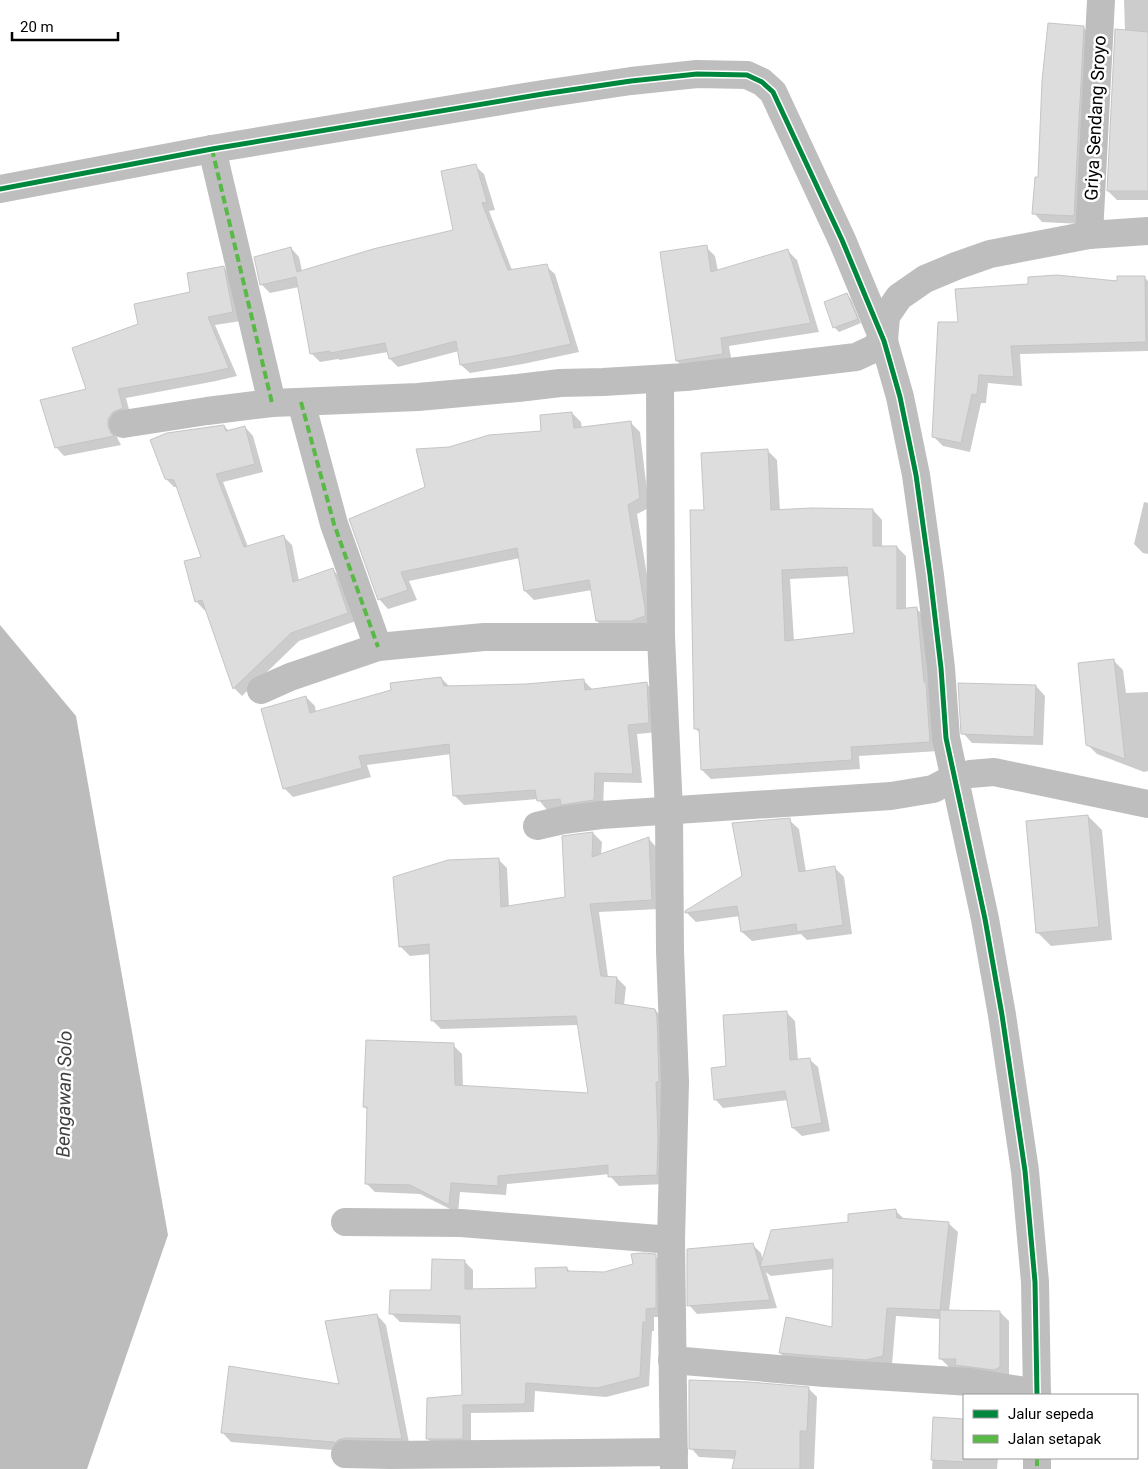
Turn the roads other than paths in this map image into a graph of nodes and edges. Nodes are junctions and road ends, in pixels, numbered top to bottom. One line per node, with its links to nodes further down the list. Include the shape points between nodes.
1 (1101, 0): 5 (street, Griya Sendang Sroyo)
2 (212, 149): 3 (street); 6 (street, via 630,80 697,74 747,75 773,92 842,240); 9 (street)
3 (0, 189)
4 (1148, 231): 5 (street)
5 (1089, 235): 6 (street, via 990,254 925,279 899,297 886,316)
6 (884, 341): 7 (street, via 856,357); 14 (street, via 900,397 916,475 932,584 946,738)
7 (660, 379): 8 (street); 11 (street)
8 (302, 402): 9 (street); 12 (street, via 334,524)
9 (272, 404): 10 (street)
10 (123, 424)
11 (661, 637): 12 (street, via 484,637); 16 (street)
12 (378, 647): 13 (street)
13 (261, 690)
14 (954, 778): 15 (street, via 994,772); 16 (street, via 933,788 891,796); 21 (street, via 985,919 1025,1171 1035,1282)
15 (1148, 804)
16 (669, 811): 17 (street, via 602,815); 19 (street, via 675,1082)
17 (537, 826)
18 (345, 1222): 19 (street, via 461,1223)
19 (671, 1240): 20 (street)
20 (672, 1360): 21 (street, via 971,1382); 23 (street)
21 (1037, 1394)
22 (345, 1454): 23 (street)
23 (674, 1461)

